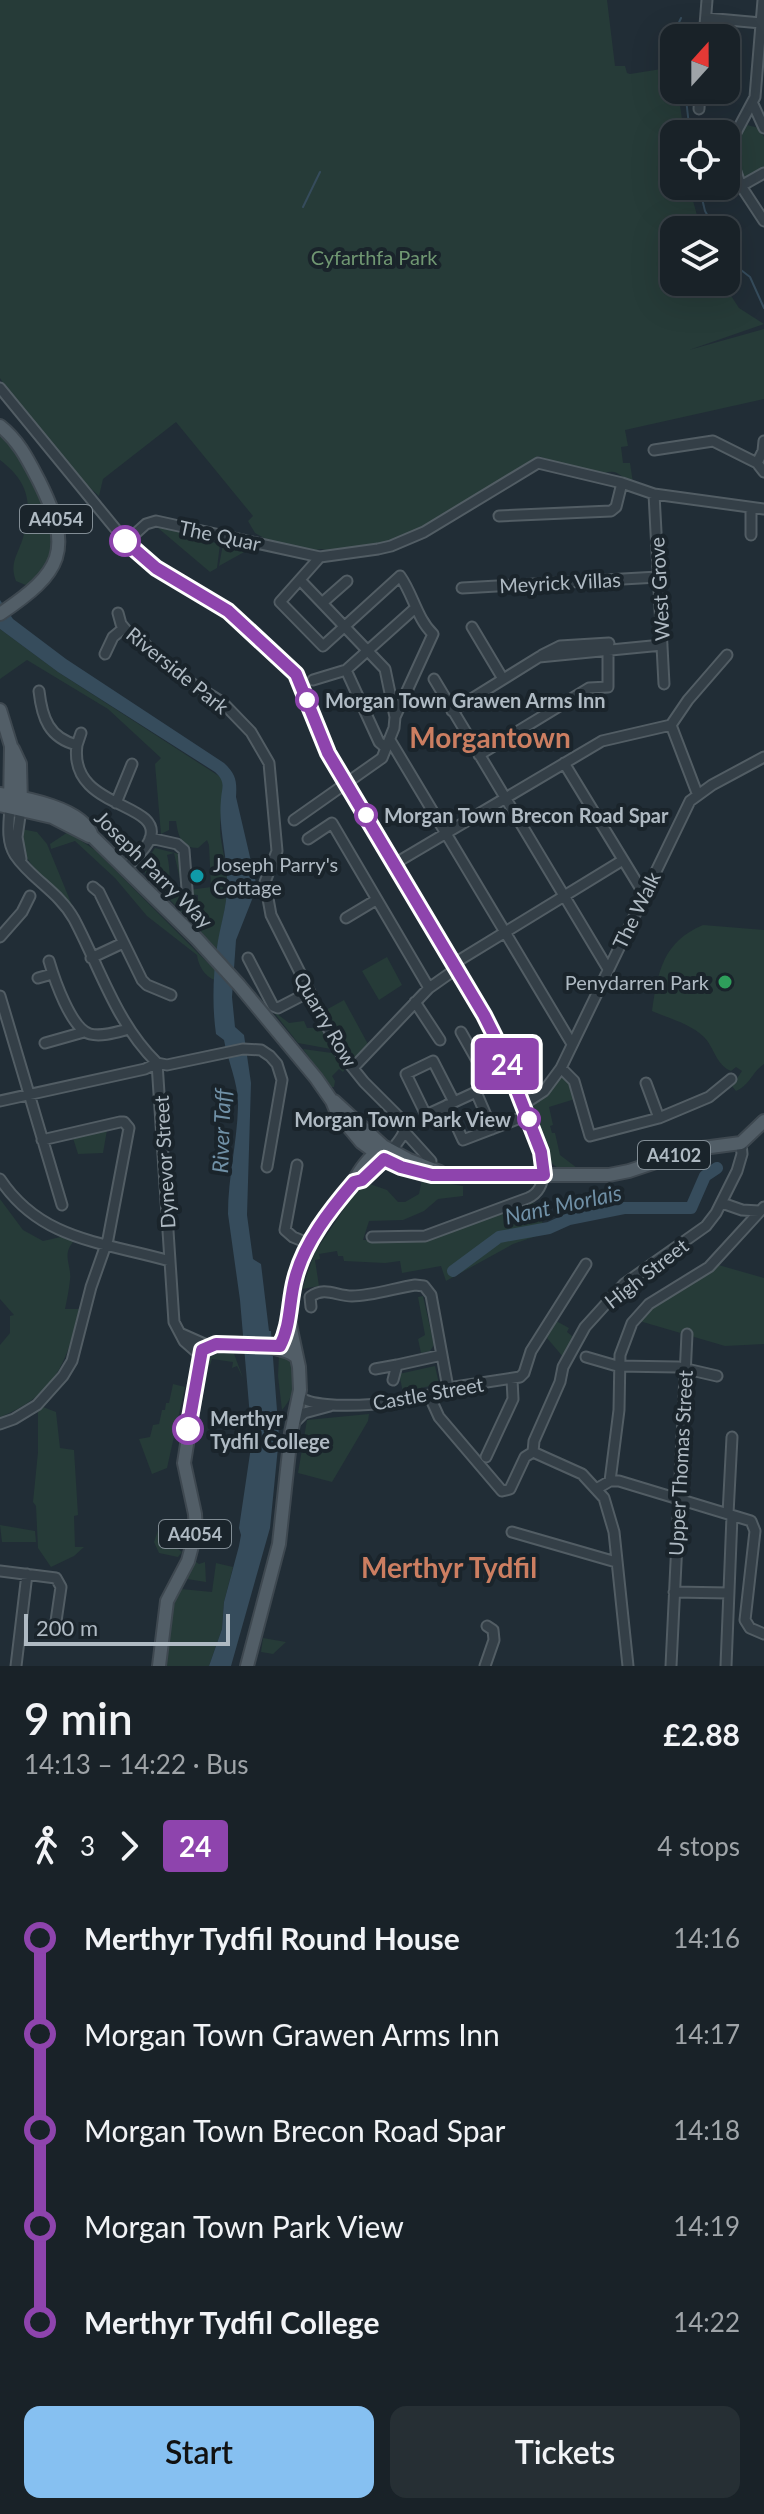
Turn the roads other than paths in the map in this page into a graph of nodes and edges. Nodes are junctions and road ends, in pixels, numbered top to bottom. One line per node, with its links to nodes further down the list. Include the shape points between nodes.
1 (707, 0): 3 (street)
2 (763, 0): 4 (street)
3 (706, 18): 4 (street); 5 (street)
4 (761, 23): 6 (street)
5 (705, 24)
6 (761, 58): 8 (street)
7 (699, 104): 9 (street)
8 (753, 104): 10 (street); 12 (street, via 731,142)
9 (699, 109)
10 (764, 128)
11 (764, 173): 12 (street)
12 (741, 186): 13 (street)
13 (764, 221)
14 (0, 388): 26 (street)
15 (0, 426): 34 (main road, A4054, via 25,454 51,506 59,541 47,576)
16 (764, 441): 18 (street)
17 (654, 450): 18 (street, via 713,441)
18 (757, 463): 19 (street)
19 (764, 472)
20 (622, 483): 21 (street); 24 (street, via 611,511); 27 (street, via 538,463 424,532 391,546)
21 (654, 494): 22 (street); 28 (street, West Grove)
22 (751, 508): 23 (street); 25 (street)
23 (764, 509)
24 (499, 516)
25 (751, 535)
26 (126, 542): 27 (street, The Quar, via 156,521); 61 (street, via 156,568 219,604 289,666)
27 (320, 557): 29 (street)
28 (658, 577): 31 (street, Meyrick Villas); 39 (street, West Grove)
29 (300, 580): 32 (street); 36 (street, via 280,602 323,646)
30 (347, 581): 32 (street)
31 (462, 588)
32 (322, 603): 36 (street)
33 (413, 610): 41 (street)
34 (4, 612)
35 (118, 613): 38 (street, Riverside Park)
36 (344, 626): 41 (street); 52 (street, via 400,576 411,591 433,634)
37 (472, 627): 46 (street)
38 (124, 628): 42 (street); 73 (street, Riverside Park, via 180,676 222,702 251,732 269,763 277,851)
39 (662, 645): 40 (street); 48 (street, West Grove)
40 (608, 646): 46 (street, via 539,657); 57 (street, via 608,687 589,688)
41 (367, 651): 44 (street); 52 (street, via 385,669)
42 (105, 654)
43 (727, 655): 53 (street)
44 (346, 670): 47 (street); 55 (street, via 379,742)
45 (434, 679): 51 (street)
46 (503, 679): 51 (street)
47 (313, 680)
48 (664, 684)
49 (29, 701): 56 (street, via 40,696 53,733)
50 (0, 710): 64 (main road, via 20,764)
51 (452, 711): 57 (street)
52 (395, 717): 55 (street)
53 (671, 725): 59 (street, via 602,741); 62 (street)
54 (81, 733): 56 (street)
55 (388, 744): 61 (street, via 382,758); 67 (street)
56 (77, 745): 65 (street, via 86,781)
57 (479, 755): 63 (street)
58 (764, 757): 62 (street)
59 (564, 763): 63 (street); 70 (street)
60 (127, 767): 65 (street)
61 (347, 785): 66 (street); 71 (street)
62 (697, 793): 75 (street, The Walk)
63 (504, 798): 67 (street); 76 (street)
64 (11, 801): 72 (main road, Joseph Parry Way, via 46,804 67,814); 84 (street, via 10,842 16,857 66,907)
65 (116, 803): 68 (street, via 146,819)
66 (294, 820)
67 (446, 833): 71 (street); 81 (street)
68 (150, 838): 72 (street); 77 (street, via 184,850)
69 (308, 839): 78 (street, via 332,823)
70 (623, 860): 75 (street); 76 (street)
71 (394, 864): 87 (street)
72 (126, 868): 121 (main road, Joseph Parry Way, via 239,985 361,1142)
73 (265, 882): 92 (street, Quarry Row, via 275,926)
74 (107, 885): 83 (street, via 96,890)
75 (644, 894): 88 (street, The Walk)
76 (564, 896): 81 (street); 88 (street)
77 (190, 899)
78 (376, 900): 80 (street); 91 (street)
79 (31, 903): 82 (street)
80 (346, 918)
81 (505, 932): 87 (street); 102 (street)
82 (0, 937)
83 (123, 943): 84 (street); 95 (street, via 142,980 168,994)
84 (91, 958): 96 (street)
85 (248, 958): 92 (street, via 273,1006)
86 (49, 961): 89 (street)
87 (455, 966): 91 (street); 99 (street)
88 (608, 969): 102 (street, The Walk)
89 (52, 974): 90 (street); 97 (street)
90 (38, 978)
91 (429, 988): 94 (street)
92 (309, 992): 106 (street, Quarry Row)
93 (0, 996): 110 (street)
94 (415, 1002): 100 (street); 106 (street)
95 (161, 1004)
96 (129, 1029): 97 (street); 104 (street)
97 (84, 1032): 101 (street)
98 (461, 1032): 103 (street)
99 (495, 1038): 103 (street); 113 (street)
100 (440, 1040)
101 (45, 1044)
102 (572, 1044): 107 (street, The Walk)
103 (471, 1050): 105 (street)
104 (157, 1063): 110 (street); 124 (street, via 247,1049 261,1050 277,1064 282,1080); 133 (street, Dynevor Street)
105 (479, 1064)
106 (353, 1068): 118 (street, Quarry Row, via 399,1116)
107 (561, 1068): 113 (street, The Walk, via 544,1091); 115 (street, via 574,1081 590,1136)
108 (731, 1079): 115 (street, via 709,1097)
109 (646, 1083): 115 (street)
110 (29, 1095): 111 (street); 119 (street)
111 (0, 1101)
112 (451, 1103): 112 (street, via 433,1061 406,1074 426,1115); 117 (street, via 476,1092); 117 (street, via 463,1140)
113 (524, 1104): 114 (street)
114 (528, 1115): 117 (street); 125 (street)
115 (659, 1118)
116 (764, 1121): 120 (main road)
117 (492, 1129)
118 (404, 1131): 121 (street); 122 (street, Quarry Row)
119 (42, 1140): 128 (street); 131 (street, via 120,1122 129,1125)
120 (741, 1143): 125 (main road, A4102, via 695,1149 609,1175); 127 (street, High Street, via 737,1171)
121 (387, 1150): 125 (main road, A4102, via 421,1173); 132 (main road, via 355,1174)
122 (431, 1161)
123 (297, 1165): 132 (street, via 285,1230)
124 (267, 1167)
125 (544, 1175): 130 (street, via 535,1195 439,1231)
126 (0, 1179): 131 (street, via 37,1219)
127 (722, 1203): 129 (street); 157 (street, High Street, via 706,1226 624,1284 585,1327 563,1367)
128 (62, 1205)
129 (762, 1209): 144 (street, via 709,1267 639,1313 623,1344)
130 (372, 1237)
131 (107, 1243): 133 (street); 155 (street, via 72,1361 49,1394)
132 (310, 1244): 136 (main road, via 294,1280)
133 (170, 1261): 139 (street, Dynevor Street, via 174,1322)
134 (586, 1264): 148 (street, via 531,1351 524,1373)
135 (311, 1307): 140 (street, via 310,1297 316,1293 354,1296 420,1285 431,1295)
136 (289, 1320): 138 (main road, via 283,1340); 141 (main road)
137 (687, 1334): 146 (street, Upper Thomas Street)
138 (274, 1347): 139 (main road); 141 (main road)
139 (204, 1350): 173 (main road, A4054, via 184,1463 196,1531 188,1561 167,1601)
140 (442, 1355): 143 (street); 150 (street)
141 (295, 1356): 152 (main road)
142 (586, 1357): 144 (street)
143 (397, 1365): 145 (street); 149 (street)
144 (620, 1366): 146 (street); 159 (street)
145 (375, 1369)
146 (684, 1369): 147 (street); 161 (street, Upper Thomas Street)
147 (717, 1376)
148 (512, 1379): 150 (street, Castle Street); 158 (street, via 513,1399)
149 (393, 1380)
150 (448, 1388): 151 (street, Castle Street)
151 (429, 1395): 153 (street, Castle Street); 157 (street, High Street, via 439,1417 502,1491 510,1489 525,1457)
152 (299, 1396): 153 (street, Castle Street); 154 (main road)
153 (330, 1406): 154 (street, via 304,1413)
154 (295, 1422): 174 (main road, via 279,1544)
155 (0, 1424)
156 (732, 1437): 162 (street)
157 (533, 1452): 160 (street, via 574,1469)
158 (486, 1457)
159 (610, 1481): 160 (street); 161 (street)
160 (598, 1488): 164 (street, via 611,1517)
161 (678, 1499): 162 (street); 167 (street, Upper Thomas Street)
162 (730, 1515): 168 (street); 171 (street, via 753,1524 745,1620)
163 (512, 1532): 164 (street)
164 (616, 1562): 176 (street)
165 (0, 1571): 166 (street)
166 (27, 1574): 170 (street, via 52,1576 59,1582); 172 (street)
167 (674, 1592): 168 (street); 177 (street, Upper Thomas Street)
168 (729, 1593): 178 (street)
169 (487, 1626): 175 (street, via 498,1640)
170 (55, 1628)
171 (764, 1634)
172 (16, 1666)
173 (159, 1666)
174 (247, 1666)
175 (485, 1666)
176 (628, 1666)
177 (671, 1666)
178 (726, 1666)

